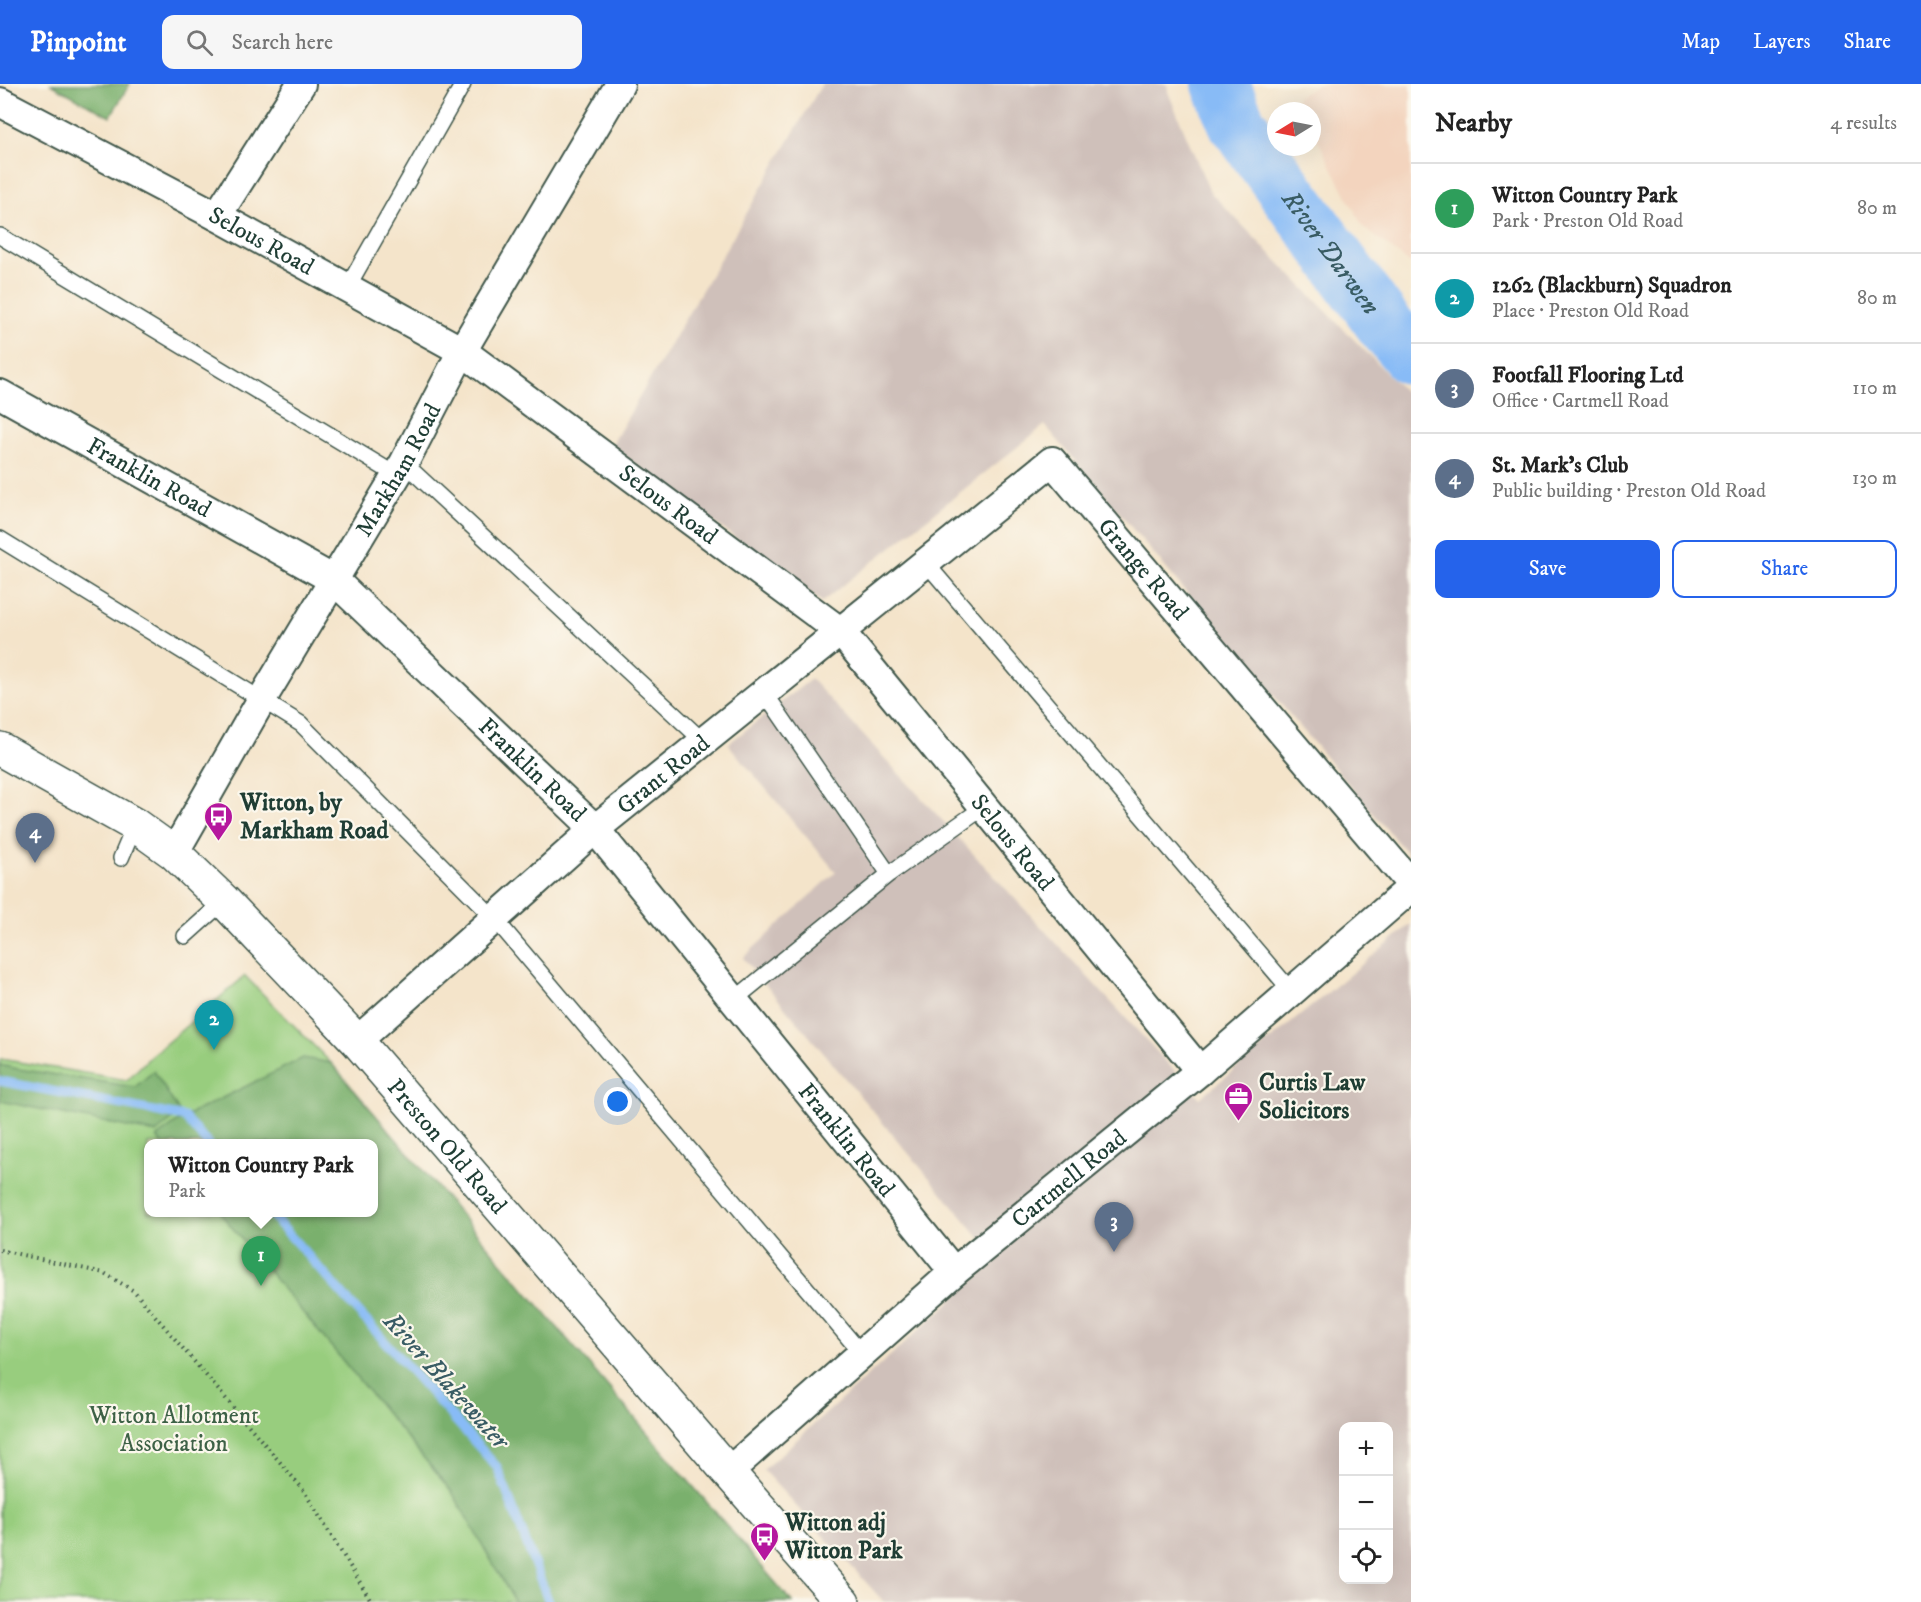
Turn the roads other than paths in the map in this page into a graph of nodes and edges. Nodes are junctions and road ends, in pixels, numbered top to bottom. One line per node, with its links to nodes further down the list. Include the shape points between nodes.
1 (301, 84): 5 (street)
2 (462, 84): 7 (lane)
3 (620, 84): 8 (street, Markham Road)
4 (0, 102): 5 (street, Selous Road)
5 (217, 216): 7 (street, Selous Road)
6 (0, 236): 10 (lane)
7 (347, 288): 8 (street, Selous Road)
8 (462, 351): 10 (street, Markham Road); 14 (street, Selous Road)
9 (0, 394): 13 (street, Franklin Road)
10 (400, 469): 13 (street, Markham Road); 17 (lane)
11 (0, 539): 16 (lane)
12 (926, 563): 14 (street, Grange Road); 25 (street, Grange Road, via 1052,461); 29 (lane)
13 (334, 580): 16 (street, Markham Road); 21 (street, Franklin Road)
14 (841, 632): 15 (street, Grant Road); 19 (street, Selous Road)
15 (765, 693): 17 (street, Grant Road); 24 (lane)
16 (262, 699): 22 (street, Markham Road); 27 (lane, via 301,724)
17 (704, 742): 21 (street, Grant Road)
18 (0, 749): 20 (main road, Preston Old Road)
19 (984, 807): 24 (lane); 32 (street, Selous Road)
20 (135, 825): 22 (main road, Preston Old Road); 23 (lane)
21 (596, 829): 27 (street, Grant Road); 30 (street, Franklin Road)
22 (174, 853): 26 (main road, Preston Old Road)
23 (121, 858)
24 (889, 874): 30 (lane)
25 (1411, 886): 29 (street, Cartmell Road)
26 (224, 901): 28 (lane); 31 (main road, Preston Old Road)
27 (495, 919): 31 (street, Grant Road); 34 (lane)
28 (185, 936)
29 (1292, 992): 32 (street, Cartmell Road)
30 (734, 1000): 33 (street, Franklin Road)
31 (357, 1041): 35 (main road, Preston Old Road)
32 (1200, 1071): 33 (street, Cartmell Road)
33 (954, 1272): 34 (street, Cartmell Road)
34 (862, 1354): 35 (street, Cartmell Road)
35 (728, 1472): 36 (main road, Preston Old Road)
36 (843, 1602)

